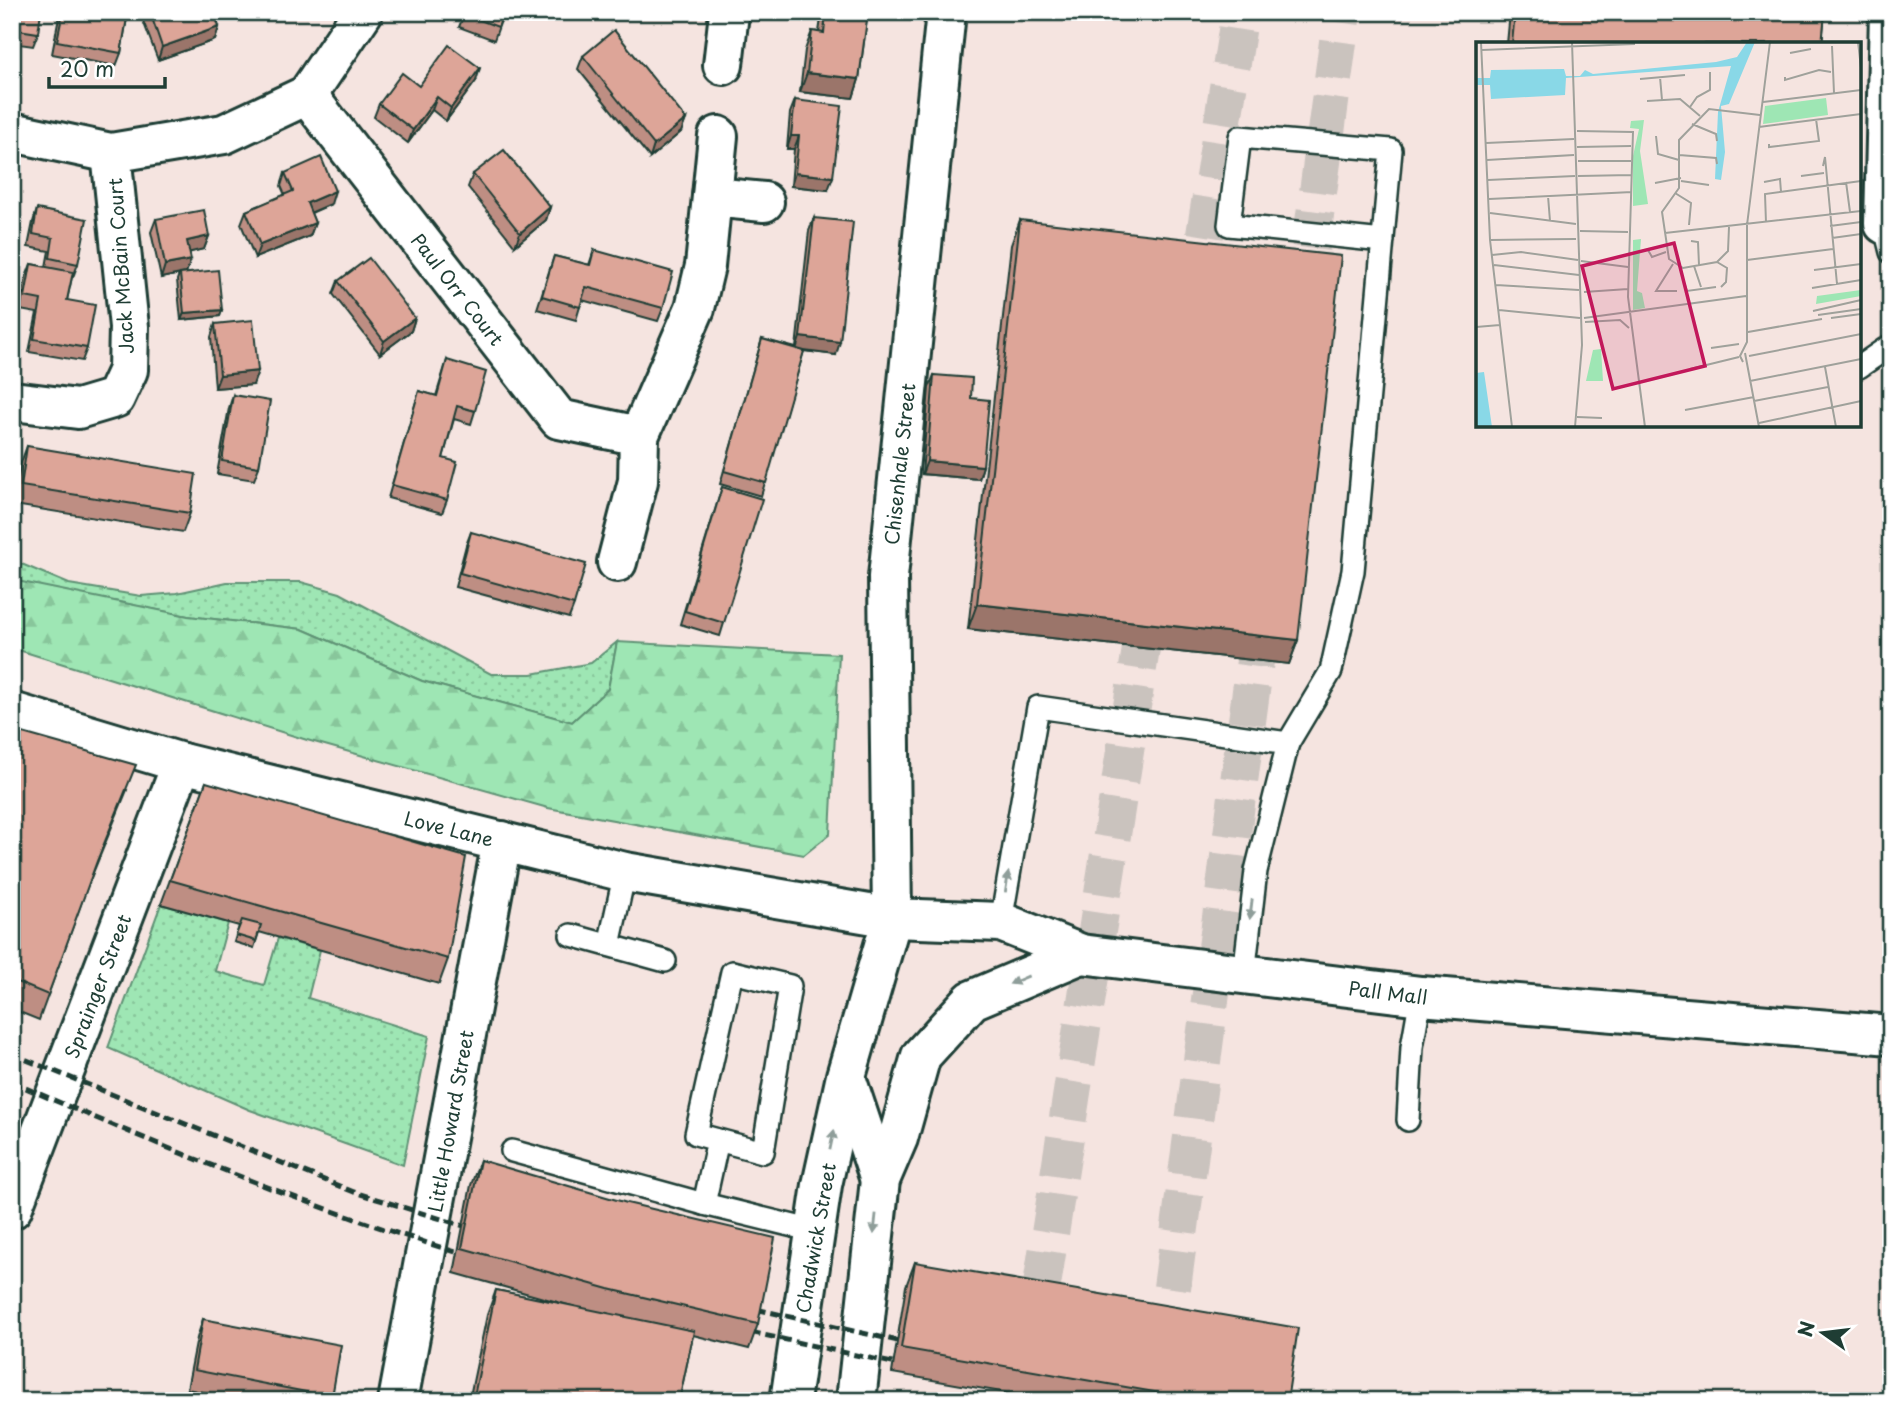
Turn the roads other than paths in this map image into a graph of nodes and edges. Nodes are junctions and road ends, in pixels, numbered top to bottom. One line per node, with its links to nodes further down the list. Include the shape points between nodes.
1 (363, 12): 6 (street)
2 (728, 12): 5 (street)
3 (946, 12): 24 (street, Chisenhale Street, via 888,577)
4 (1889, 12): 12 (street)
5 (723, 65)
6 (307, 95): 9 (street, via 223,134); 17 (street, Paul Orr Court, via 559,419)
7 (12, 132): 9 (street)
8 (718, 136): 10 (street)
9 (111, 153): 16 (street, Jack McBain Court, via 128,370 116,398 78,408)
10 (712, 197): 11 (street); 17 (street, via 705,266 695,308)
11 (764, 202)
12 (1887, 238)
13 (1383, 241): 13 (lane, via 1391,150 1240,136 1229,225); 20 (lane, via 1353,571 1331,671)
14 (1891, 345): 15 (lane)
15 (1861, 366)
16 (13, 401)
17 (639, 436): 18 (street, via 638,481)
18 (617, 562)
19 (12, 712): 21 (street, Love Lane)
20 (1288, 743): 25 (lane, one-way to 20, via 1038,707); 30 (lane, one-way to 30, via 1256,871)
21 (182, 763): 22 (street, Love Lane); 39 (street, Sprainger Street)
22 (502, 841): 23 (street, Love Lane); 41 (street, Little Howard Street)
23 (625, 872): 24 (street, Love Lane); 27 (lane)
24 (892, 918): 25 (street, Pall Mall); 33 (street, Chadwick Street)
25 (1001, 922): 28 (street, Pall Mall)
26 (571, 935): 27 (lane)
27 (609, 945): 29 (lane)
28 (1081, 954): 30 (street, Pall Mall); 37 (street, one-way to 37, via 972,1000 921,1056 898,1138)
29 (665, 961)
30 (1244, 974): 31 (street, Pall Mall)
31 (1421, 996): 32 (street, Pall Mall); 34 (lane, via 1412,1047)
32 (1891, 1035)
33 (846, 1076): 37 (street); 40 (street, Chadwick Street, one-way to 33)
34 (1408, 1121)
35 (718, 1139): 35 (lane, via 764,1152 790,986 732,972 696,1134); 38 (lane)
36 (512, 1151): 38 (lane)
37 (880, 1180): 43 (street, one-way to 43)
38 (704, 1204): 40 (lane)
39 (12, 1209)
40 (814, 1231): 42 (street, Chadwick Street)
41 (398, 1401)
42 (790, 1401)
43 (856, 1401)

